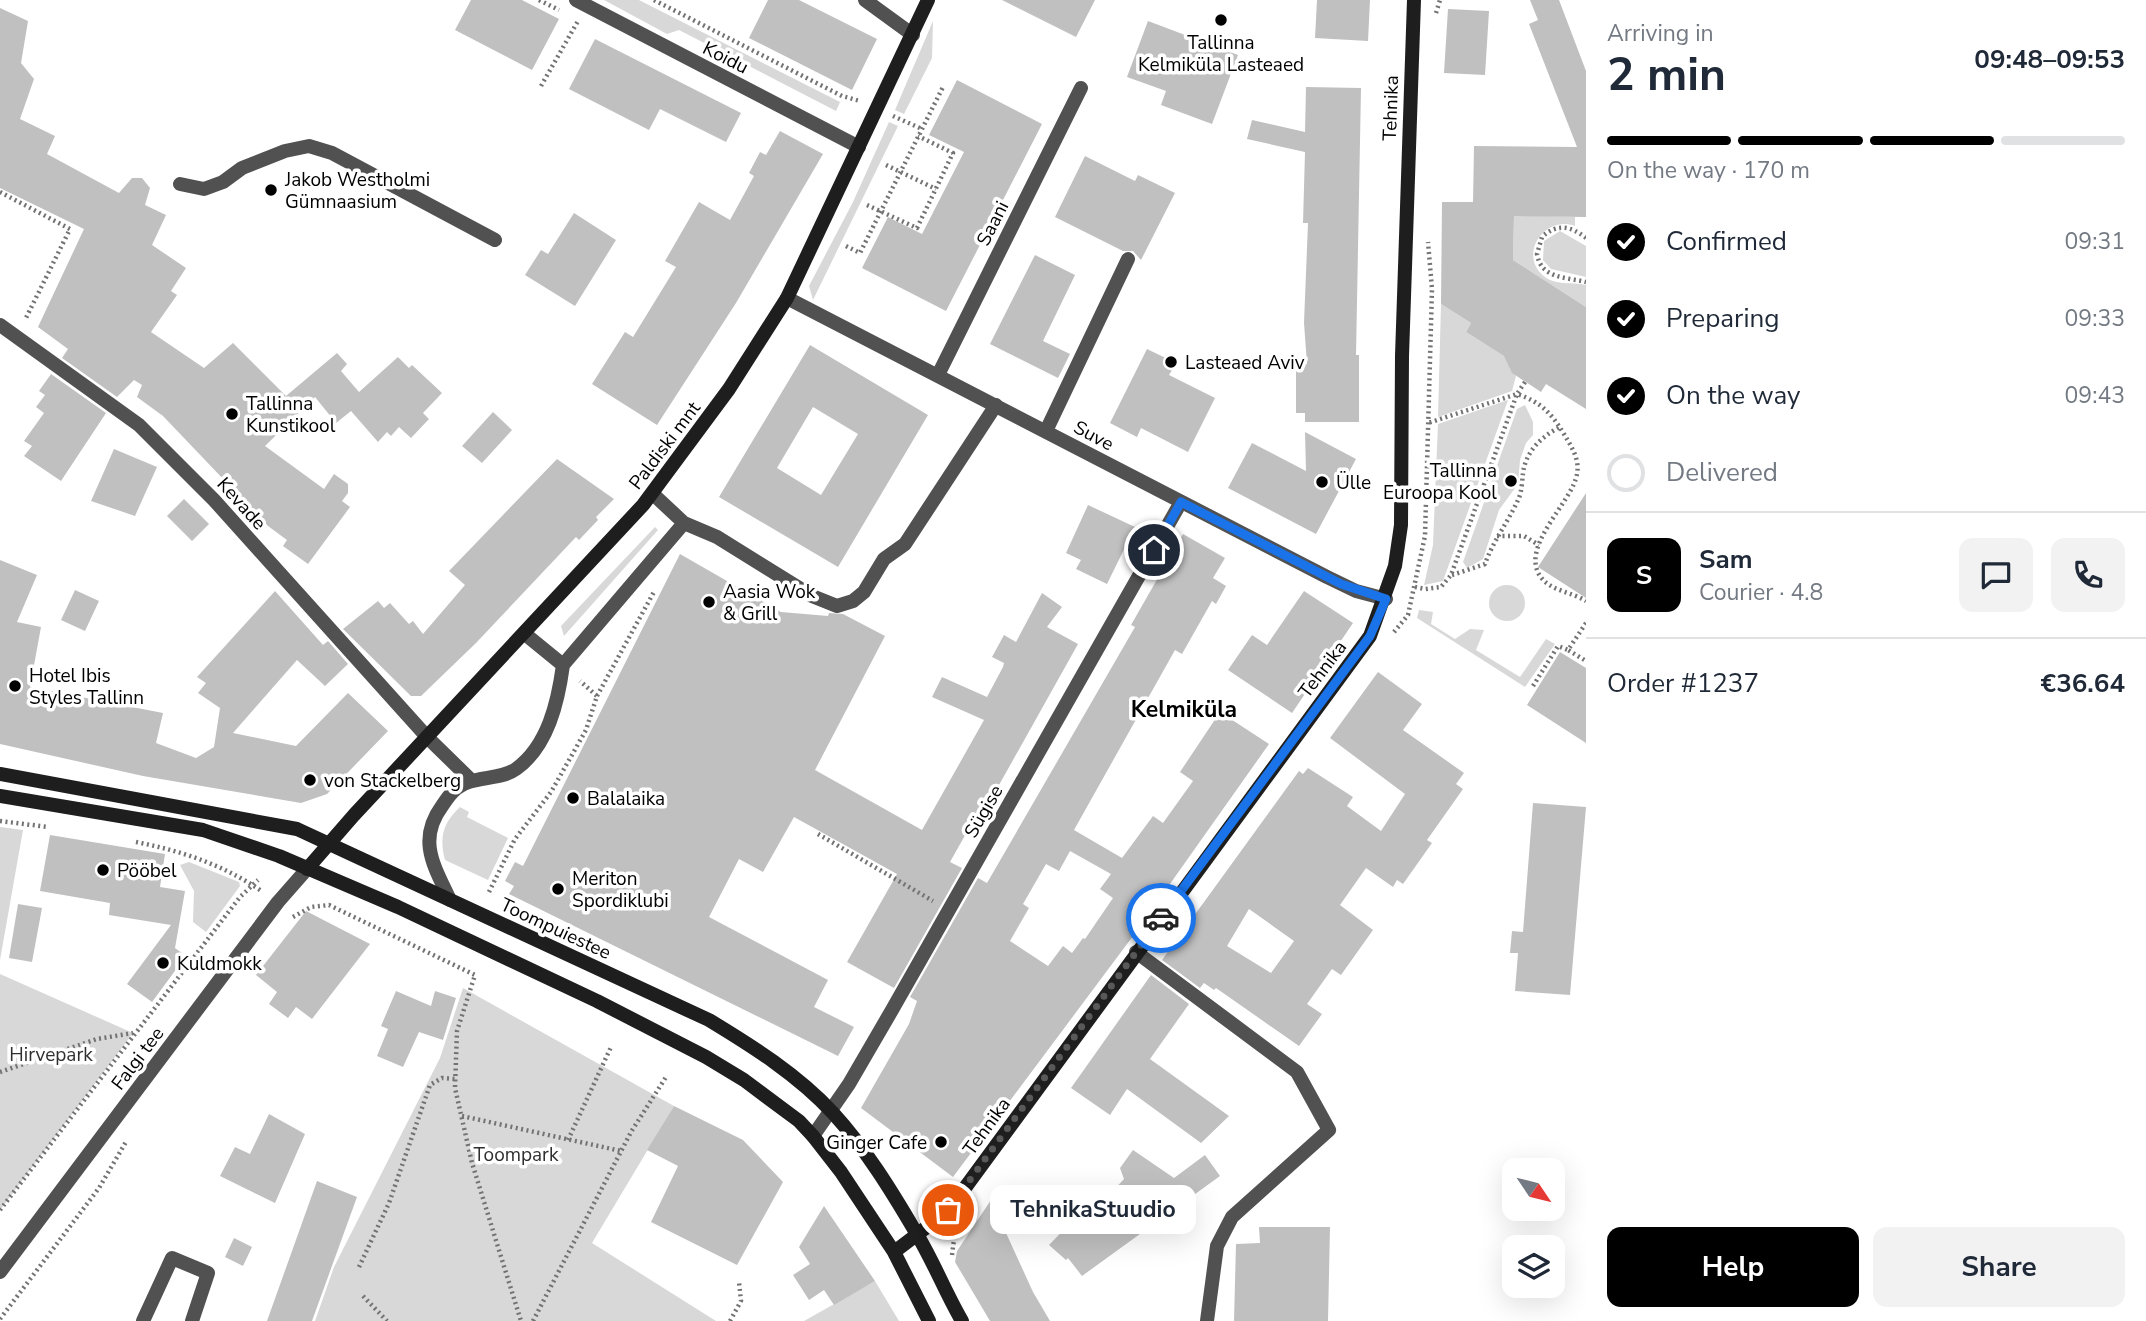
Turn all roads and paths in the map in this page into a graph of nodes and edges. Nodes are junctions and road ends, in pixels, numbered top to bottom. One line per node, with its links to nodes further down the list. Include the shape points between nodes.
1 (576, 0): 16 (street, Koidu)
2 (654, 0): 13 (path, via 842,96)
3 (865, 0): 9 (street)
4 (928, 0): 9 (main road, Paldiski mnt)
5 (1414, 0): 48 (main road, Tehnika, via 1402,356 1403,491 1395,566)
6 (1440, 0): 8 (path)
7 (578, 20): 11 (path)
8 (1435, 23)
9 (913, 35): 13 (main road, Paldiski mnt)
10 (943, 85): 14 (path)
11 (541, 86)
12 (1082, 88): 33 (street, Saani)
13 (877, 109): 14 (path); 16 (main road, Paldiski mnt)
14 (922, 129): 15 (path)
15 (918, 136): 18 (path); 20 (path, via 953,153)
16 (859, 147): 30 (main road, Paldiski mnt)
17 (886, 165): 18 (path)
18 (900, 172): 20 (path); 23 (path)
19 (180, 184): 26 (street, via 204,189 242,168 309,146 332,153)
20 (936, 189): 23 (path, via 917,229)
21 (0, 192): 32 (path, via 70,229)
22 (867, 205): 23 (path)
23 (881, 211): 27 (path, via 860,253)
24 (1427, 229): 37 (path, via 1432,289)
25 (1586, 238): 29 (path, via 1569,227 1559,227 1542,237 1537,254 1544,271)
26 (495, 240)
27 (846, 246)
28 (1128, 259): 39 (street)
29 (1586, 282)
30 (787, 298): 33 (street, Suve); 40 (main road, Paldiski mnt)
31 (0, 325): 32 (street, Kevade)
32 (17, 337): 58 (street, Kevade, via 139,425 214,500)
33 (938, 375): 36 (street, Suve)
34 (1525, 382): 35 (path)
35 (1517, 394): 37 (path); 38 (path, via 1550,411); 45 (path)
36 (996, 405): 39 (street, Suve); 42 (street, via 905,544 884,559 864,592 853,601 837,606 812,596 717,537)
37 (1429, 423): 47 (path, via 1425,536)
38 (1559, 427): 43 (path, via 1532,449 1524,466 1520,498); 44 (path, via 1575,452 1578,472 1569,497)
39 (1046, 432): 41 (street, Suve)
40 (653, 494): 42 (street); 51 (main road, Paldiski mnt)
41 (1181, 502): 48 (street, Suve, via 1356,591); 73 (street, Sügise)
42 (684, 523): 55 (street)
43 (1497, 536): 44 (path, via 1524,536); 45 (path, via 1485,565)
44 (1539, 545): 49 (path, via 1539,575 1562,592)
45 (1451, 575): 47 (path, via 1441,587)
46 (657, 587): 57 (path)
47 (1415, 587): 52 (path, via 1408,614)
48 (1386, 599): 76 (main road, Tehnika, via 1370,636)
49 (1586, 601)
50 (1586, 623): 53 (path)
51 (525, 634): 55 (street); 58 (main road, Paldiski mnt)
52 (1391, 636)
53 (1568, 650): 54 (path); 56 (path, via 1558,646)
54 (1586, 661)
55 (563, 664): 57 (path); 60 (street, via 547,730 531,754 514,771)
56 (1533, 686)
57 (597, 696): 70 (path, via 586,730 551,792 514,839)
58 (428, 738): 60 (street, Kevade); 66 (main road, Paldiski mnt)
59 (0, 774): 66 (main road, Toompuiestee, via 297,830)
60 (472, 781): 71 (street, via 454,789 431,821 428,842 433,865)
61 (0, 796): 67 (main road, via 203,830)
62 (0, 821): 63 (path)
63 (51, 827)
64 (818, 834): 73 (path)
65 (131, 841): 69 (path, via 172,849 238,874)
66 (331, 843): 67 (main road, Paldiski mnt); 71 (main road, Toompuiestee)
67 (307, 869): 72 (street, Falgi tee); 85 (main road, via 435,924 706,1057 744,1080)
68 (258, 880): 69 (path)
69 (253, 885): 72 (path); 77 (path)
70 (489, 892)
71 (450, 900): 82 (main road, Toompuiestee, via 709,1020 755,1048)
72 (278, 902): 74 (path); 93 (street, Falgi tee)
73 (949, 910): 82 (street, Sügise)
74 (294, 916): 75 (path); 81 (path, via 329,905 475,975 457,1031)
75 (286, 927)
76 (1136, 952): 90 (main road, Tehnika, via 948,1210); 106 (street, via 1297,1072 1329,1130 1232,1217 1217,1246)
77 (133, 1033): 79 (path, via 97,1039); 88 (path)
78 (611, 1048): 86 (path)
79 (0, 1072)
80 (666, 1077): 87 (path)
81 (456, 1079): 83 (path); 92 (path, via 442,1078 430,1085 394,1191)
82 (831, 1110): 85 (street, Sügise); 90 (main road, Toompuiestee)
83 (462, 1116): 86 (path); 101 (path)
84 (133, 1132): 97 (path, via 99,1188)
85 (813, 1136): 91 (main road)
86 (568, 1140): 87 (path)
87 (621, 1151): 102 (path)
88 (0, 1210)
89 (958, 1227): 95 (path, via 952,1251 953,1279)
90 (917, 1234): 91 (main road, Tehnika); 95 (main road, Toompuiestee)
91 (894, 1252): 104 (main road)
92 (359, 1267)
93 (0, 1272)
94 (739, 1282): 103 (path, via 741,1301)
95 (941, 1286): 105 (main road, Toompuiestee)
96 (363, 1296): 100 (path)
97 (0, 1319)
98 (143, 1321): 99 (street, via 173,1258 208,1273)
99 (192, 1321)
100 (387, 1321)
101 (521, 1321)
102 (533, 1321)
103 (730, 1321)
104 (929, 1321)
105 (962, 1321)
106 (1207, 1321)

